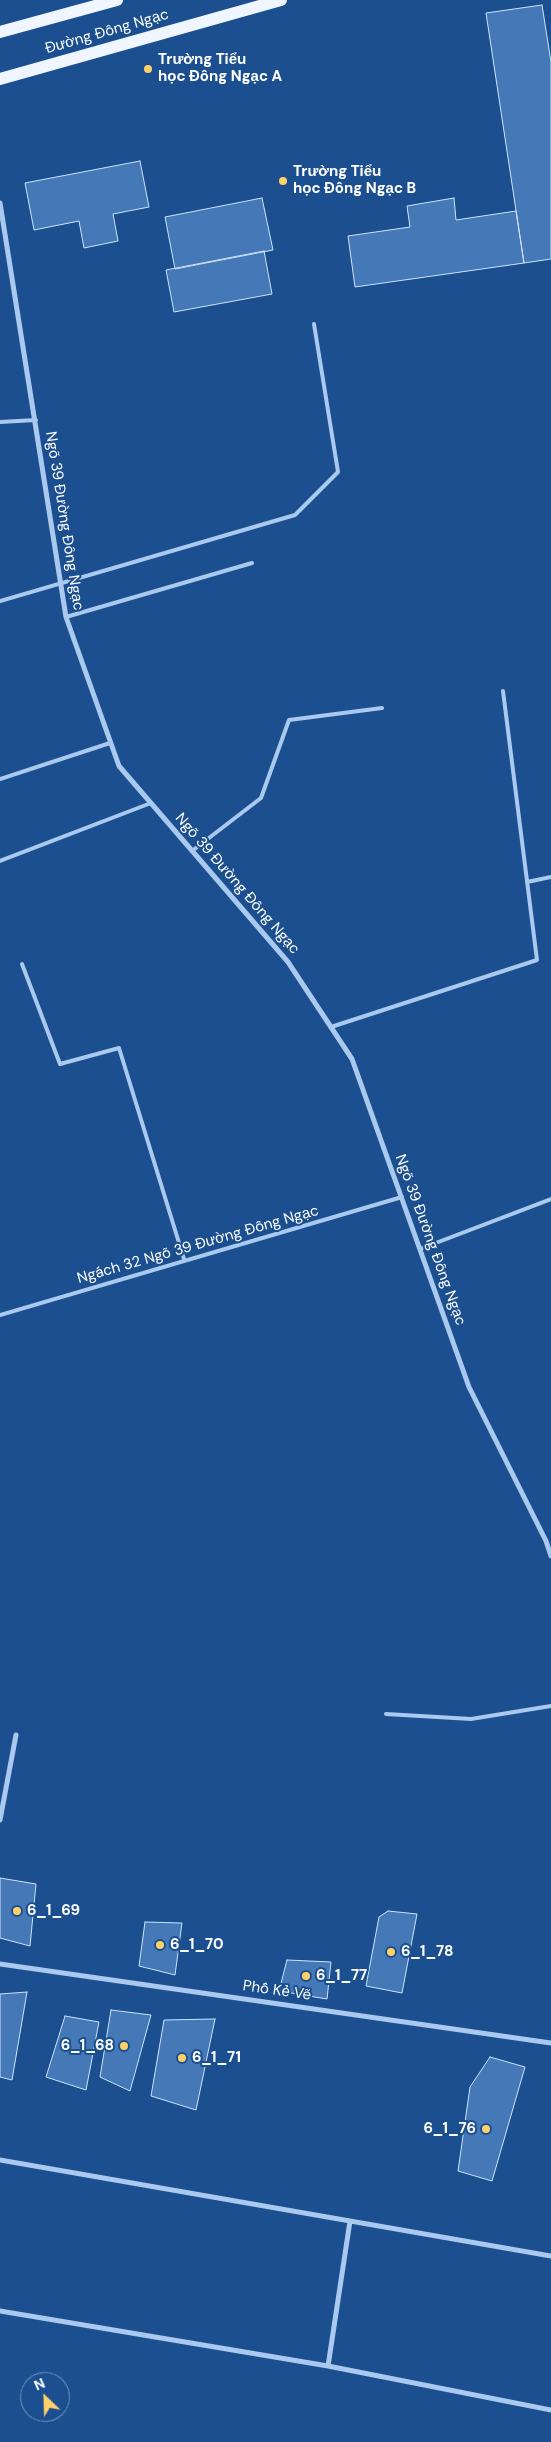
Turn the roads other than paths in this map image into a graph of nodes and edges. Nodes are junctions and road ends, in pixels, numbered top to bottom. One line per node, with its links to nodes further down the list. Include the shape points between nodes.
1 (117, 0): 3 (main road, Đường Đông Ngạc)
2 (281, 0): 4 (main road, Đường Đông Ngạc)
3 (0, 32)
4 (0, 79)
5 (0, 202): 7 (street, Ngõ 39 Đường Đông Ngạc)
6 (314, 324): 10 (lane, via 338,472 295,515)
7 (36, 420): 8 (lane); 10 (street, Ngõ 39 Đường Đông Ngạc)
8 (0, 422)
9 (252, 563): 12 (lane)
10 (61, 582): 11 (lane); 12 (street, Ngõ 39 Đường Đông Ngạc)
11 (0, 601)
12 (66, 617): 15 (street, Ngõ 39 Đường Đông Ngạc)
13 (503, 691): 21 (lane)
14 (382, 708): 18 (lane, via 289,720 261,798)
15 (110, 743): 16 (lane); 17 (street, Ngõ 39 Đường Đông Ngạc, via 119,766)
16 (0, 779)
17 (151, 803): 18 (street, Ngõ 39 Đường Đông Ngạc); 19 (lane)
18 (192, 851): 23 (street, Ngõ 39 Đường Đông Ngạc, via 288,962)
19 (0, 861)
20 (551, 877): 21 (lane)
21 (527, 882): 23 (lane, via 537,960)
22 (22, 964): 27 (lane, via 60,1064 118,1048)
23 (331, 1027): 24 (street, Ngõ 39 Đường Đông Ngạc, via 352,1059)
24 (402, 1197): 26 (street, Ngõ 39 Đường Đông Ngạc); 27 (lane, Ngách 32 Ngõ 39 Đường Đông Ngạc)
25 (551, 1199): 26 (lane)
26 (420, 1249): 29 (street, Ngõ 39 Đường Đông Ngạc, via 469,1387)
27 (184, 1260): 28 (lane, Ngách 32 Ngõ 39 Đường Đông Ngạc)
28 (0, 1315)
29 (551, 1556)
30 (551, 1706): 31 (lane, via 470,1719)
31 (386, 1714)
32 (16, 1735): 33 (street)
33 (0, 1820)
34 (0, 1964): 35 (street, Phố Kẻ Vẽ)
35 (551, 2043)
36 (0, 2160): 37 (street)
37 (350, 2221): 38 (street); 40 (street)
38 (551, 2256)
39 (0, 2311): 40 (street)
40 (328, 2366): 41 (street)
41 (551, 2410)

